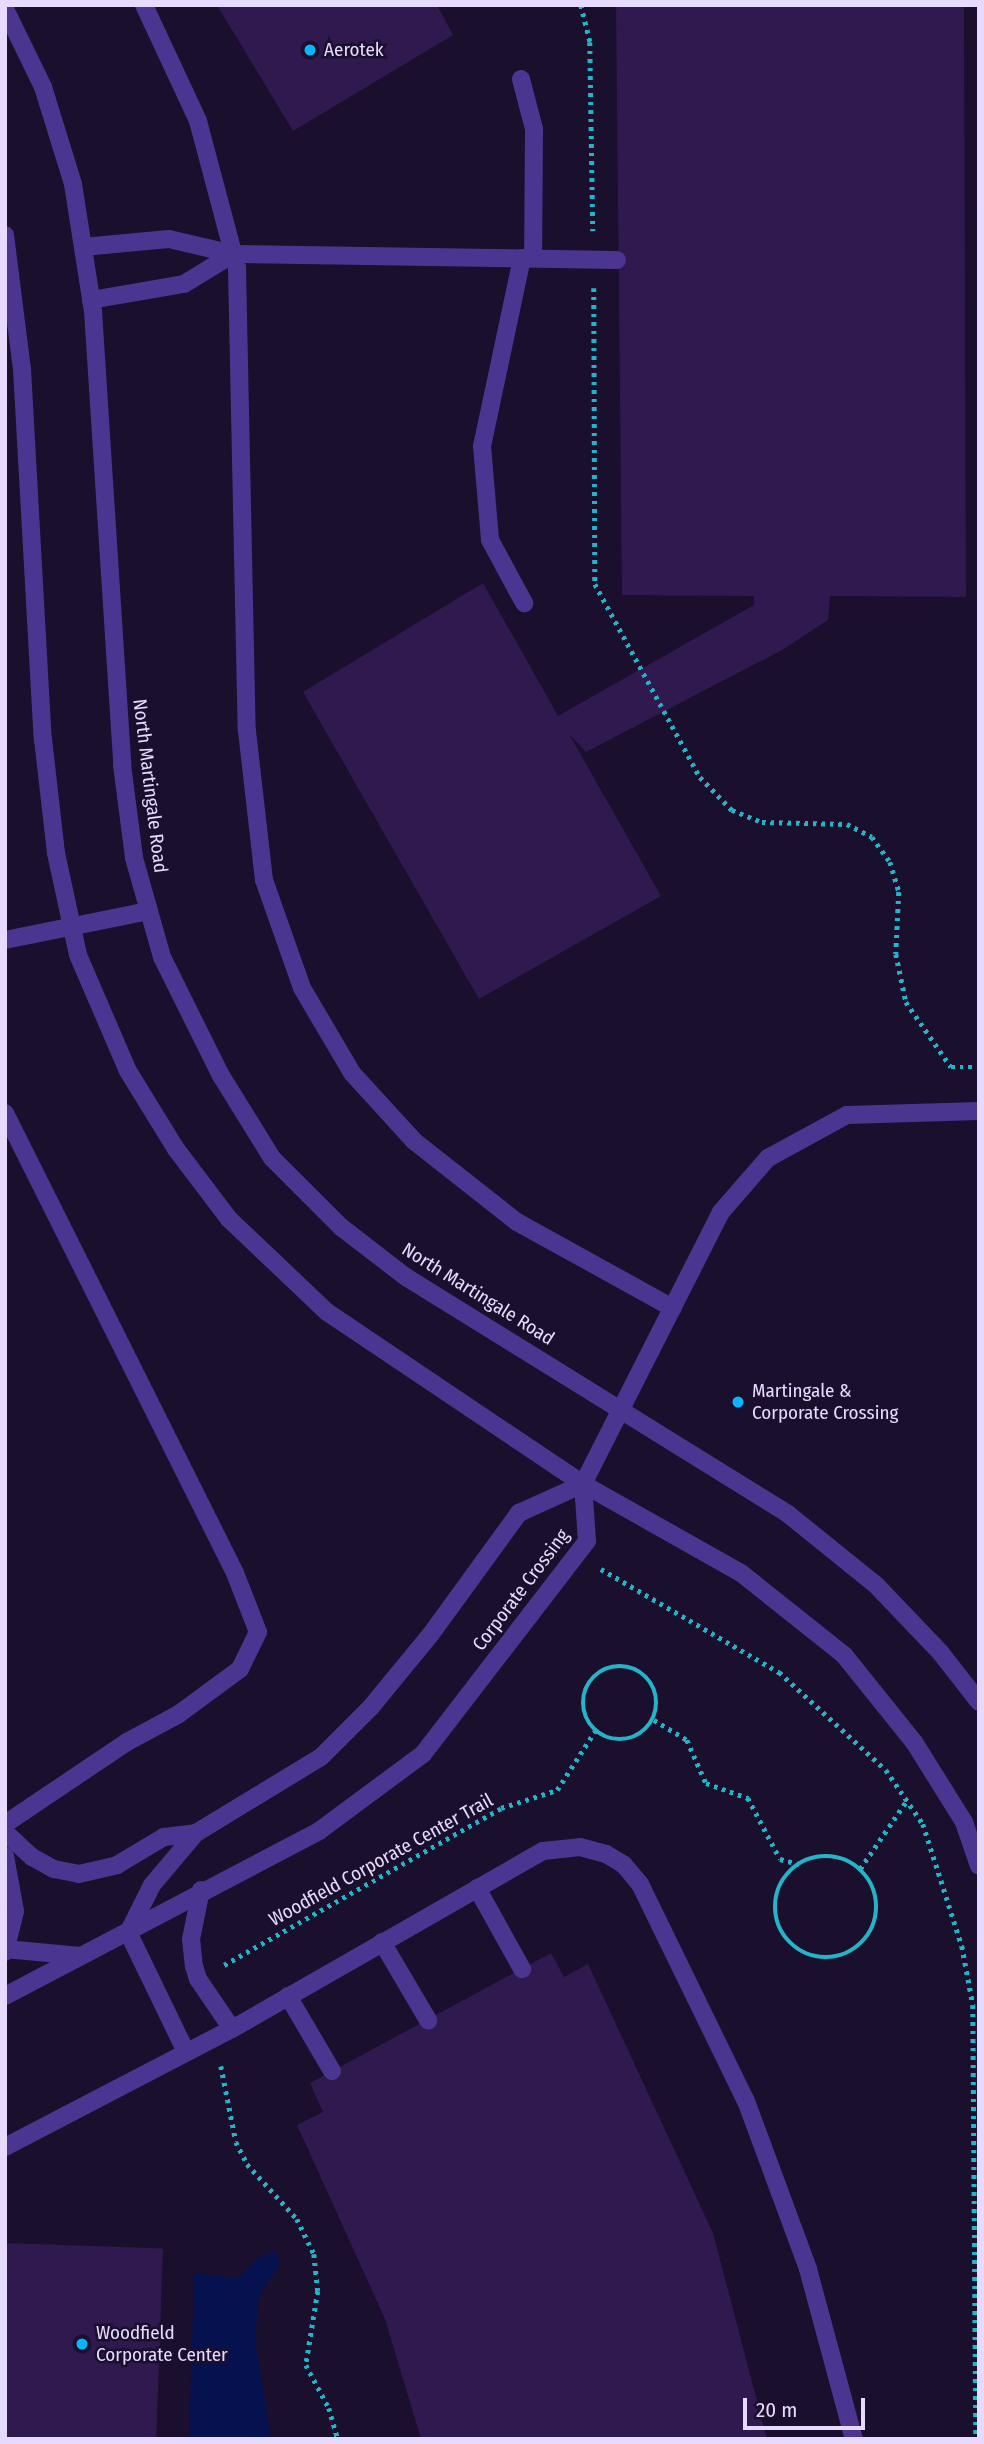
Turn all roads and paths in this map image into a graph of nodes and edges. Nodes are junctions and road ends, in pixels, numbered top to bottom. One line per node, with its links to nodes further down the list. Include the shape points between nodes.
1 (145, 5): 7 (street, via 198,121)
2 (581, 5): 9 (path, via 590,42)
3 (5, 9): 6 (street, North Martingale Road, via 43,87 73,184)
4 (521, 79): 8 (street, via 534,129)
5 (5, 235): 14 (street, via 22,369 43,739 56,853)
6 (83, 247): 7 (street, via 169,239); 11 (street, North Martingale Road)
7 (233, 254): 8 (street); 11 (street, via 184,284); 19 (street, via 240,338 247,731 264,880 302,988 352,1073 414,1141 517,1222)
8 (528, 258): 9 (street); 12 (street, via 482,446 491,540)
9 (593, 259): 10 (street); 16 (path, via 595,584 700,778 732,810 762,822 847,824 872,837 890,862 899,892 895,954 906,1002 951,1067)
10 (617, 260)
11 (91, 300): 13 (street, North Martingale Road, via 122,765 134,858)
12 (524, 603)
13 (149, 912): 14 (street); 20 (street, North Martingale Road, via 162,957 193,1027 272,1157 341,1227 405,1277)
14 (73, 930): 15 (street); 21 (street, via 78,955 128,1072 176,1149 229,1219 327,1312)
15 (5, 940)
16 (979, 1067)
17 (979, 1111): 19 (street, via 847,1115 768,1158 721,1212)
18 (5, 1114): 27 (street, via 235,1573 258,1633 240,1669 179,1714 127,1742)
19 (673, 1308): 20 (street)
20 (623, 1410): 21 (street); 23 (street, North Martingale Road, via 788,1514 876,1585 940,1652)
21 (583, 1484): 29 (street, Corporate Crossing, via 519,1513 431,1634 371,1707 321,1756); 32 (street, via 741,1573 844,1655 914,1742 964,1822); 35 (street, Corporate Crossing, via 587,1541 423,1754 319,1831)
22 (607, 1574): 26 (path, via 779,1672 868,1751)
23 (979, 1702)
24 (654, 1720): 25 (path, via 628,1740 616,1741); 25 (path, via 656,1695 651,1683 631,1668 607,1669 596,1675 584,1697 583,1710); 31 (path, via 687,1740 706,1783 748,1798 780,1859)
25 (596, 1731): 41 (path, Woodfield Corporate Center Trail, via 557,1790 500,1808)
26 (907, 1800): 33 (path); 52 (path, via 923,1824 946,1889 973,2006)
27 (5, 1824)
28 (5, 1832): 29 (street, via 32,1857 79,1874 117,1865 164,1837)
29 (197, 1833): 36 (street, Corporate Crossing, via 152,1885)
30 (5, 1856): 38 (street, via 15,1911)
31 (799, 1864): 33 (path, via 824,1856); 33 (path, via 780,1882 775,1917 793,1946 826,1958 858,1947 870,1933 877,1899)
32 (979, 1866)
33 (860, 1869)
34 (477, 1888): 37 (street); 40 (street); 51 (street, via 543,1851 559,1847 606,1854 624,1865 640,1884 676,1951 774,2167 822,2317)
35 (201, 1891): 36 (street, Corporate Crossing); 41 (street, via 191,1939)
36 (128, 1932): 39 (street, Corporate Crossing); 47 (street)
37 (382, 1942): 43 (street); 44 (street)
38 (6, 1950): 39 (street)
39 (81, 1956): 42 (street, Corporate Crossing)
40 (522, 1969)
41 (198, 1979): 45 (street)
42 (5, 1996)
43 (288, 1996): 45 (street); 48 (street)
44 (428, 2020)
45 (232, 2029): 46 (street)
46 (208, 2040): 47 (street); 50 (path, via 223,2069 236,2142 247,2164 298,2220 314,2254 318,2291 306,2365 329,2408)
47 (186, 2052): 49 (street)
48 (332, 2071)
49 (5, 2147)
50 (338, 2439)
51 (854, 2439)
52 (976, 2439)

